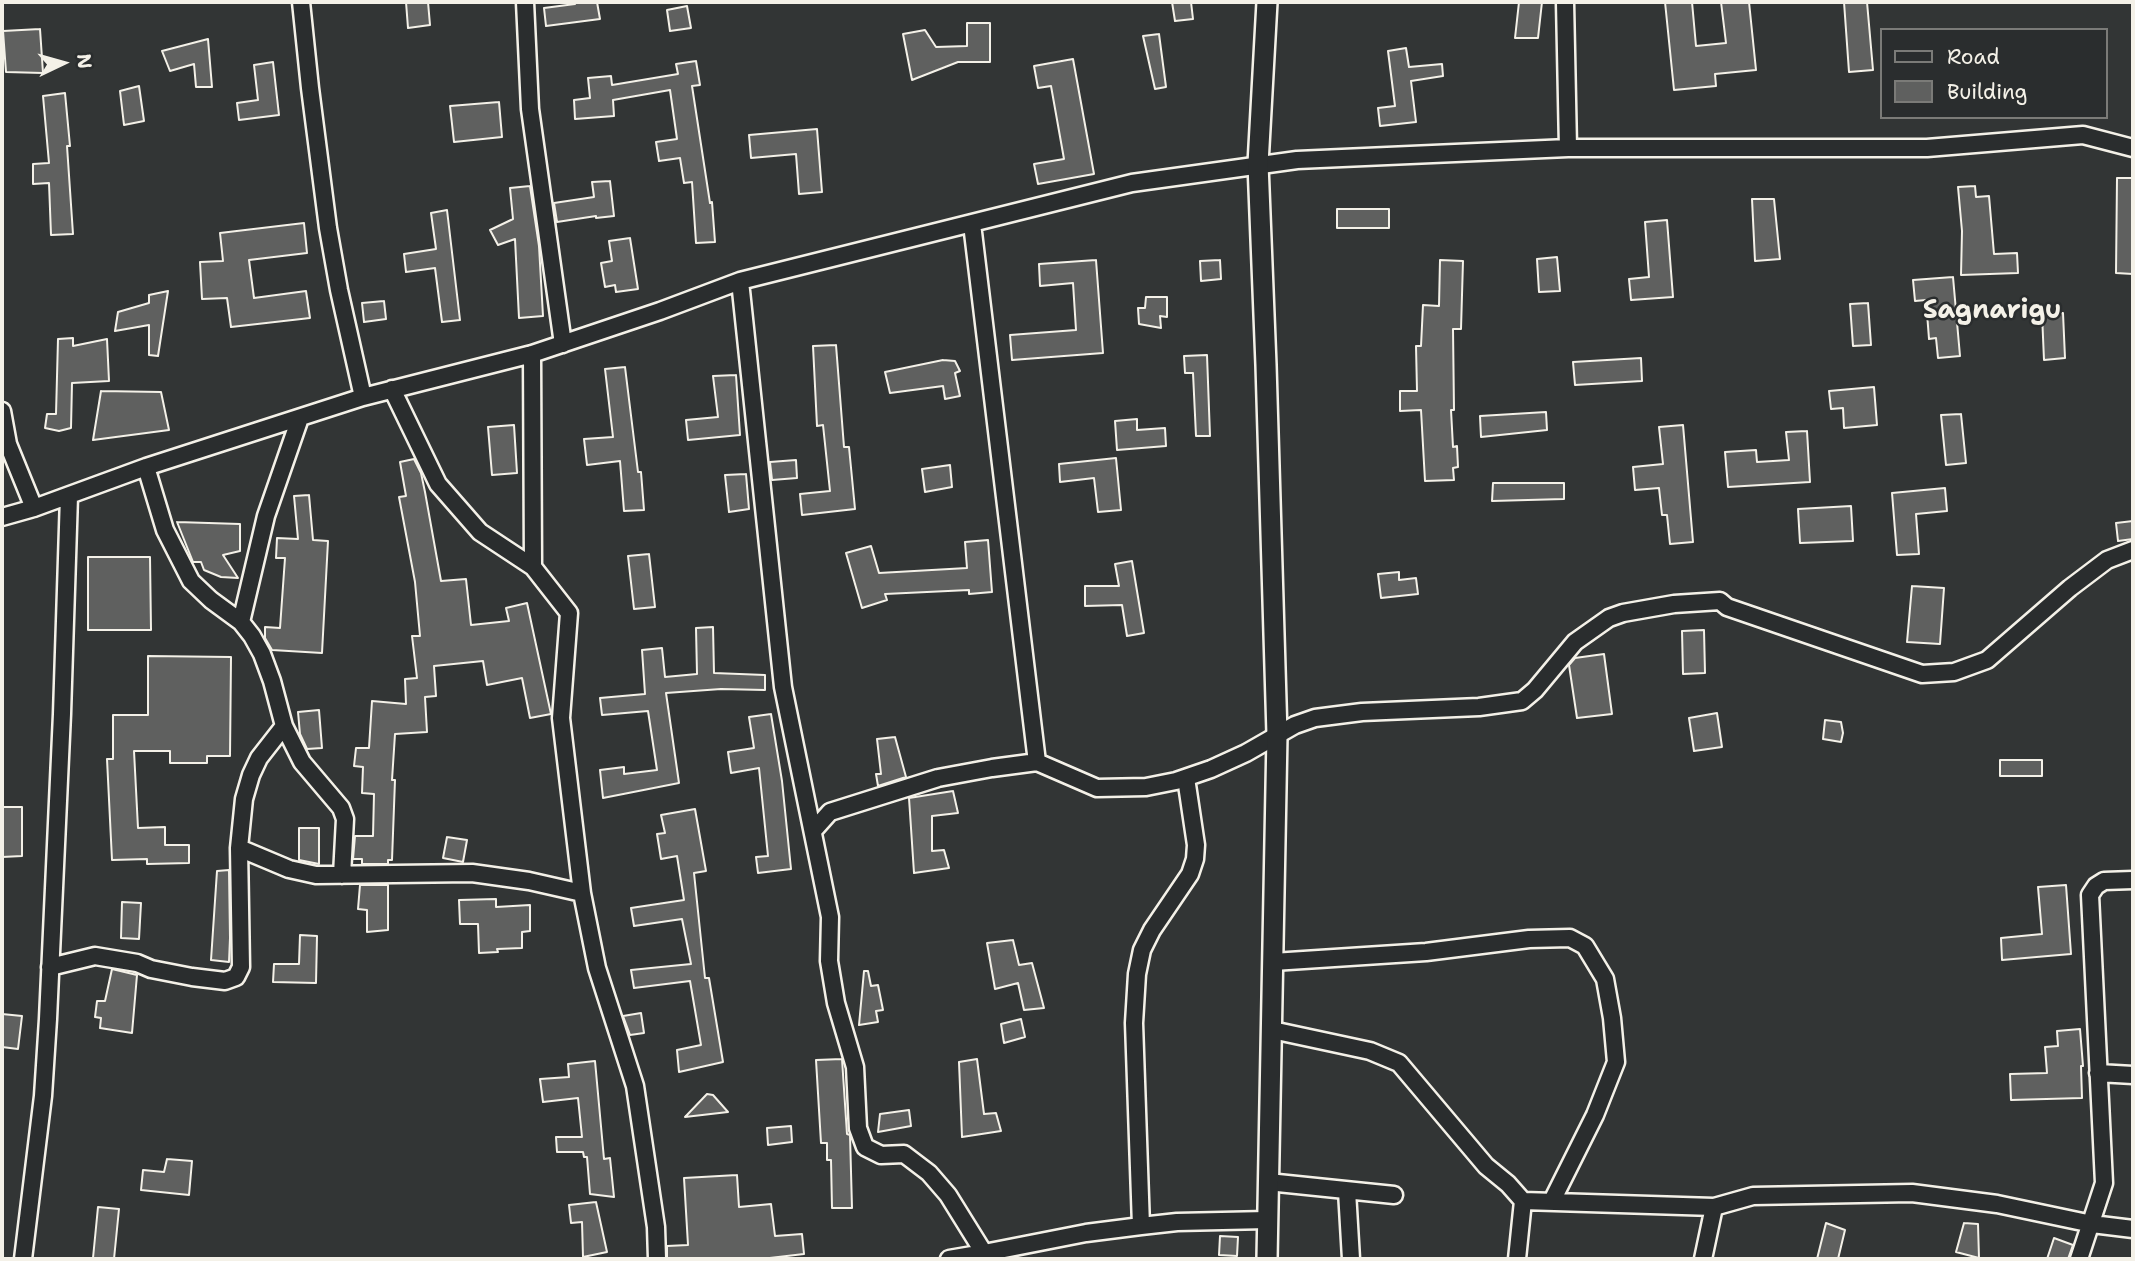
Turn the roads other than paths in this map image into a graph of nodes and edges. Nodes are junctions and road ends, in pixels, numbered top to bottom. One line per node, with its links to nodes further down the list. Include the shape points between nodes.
1 (301, 2): 13 (street, via 328,228)
2 (525, 2): 10 (street, via 530,109)
3 (1267, 2): 7 (street)
4 (1565, 2): 5 (street)
5 (1568, 148): 6 (street, via 1899,149 2083,135); 7 (street)
6 (2133, 148)
7 (1258, 164): 8 (street, via 1097,190); 24 (street)
8 (972, 224): 9 (street); 25 (street)
9 (740, 281): 10 (street); 27 (street, via 783,687)
10 (563, 344): 11 (street)
11 (532, 354): 12 (street); 21 (street)
12 (392, 389): 13 (street); 21 (street, via 438,484 480,532)
13 (363, 397): 15 (street)
14 (2, 411): 18 (street, via 8,444)
15 (300, 418): 16 (street); 22 (street, via 266,516)
16 (146, 467): 17 (street); 22 (street, via 165,530 191,581)
17 (69, 496): 18 (street); 33 (street)
18 (34, 508): 19 (street)
19 (2, 517)
20 (2133, 550): 24 (street, via 2106,561 2070,588 1987,660 1954,672 1922,674 1720,601 1674,604 1609,618 1575,642 1522,701 1315,718)
21 (533, 567): 31 (street, via 569,613 561,718)
22 (241, 622): 23 (street, via 262,653)
23 (284, 726): 28 (street, via 251,775); 29 (street, via 306,768 335,800 345,819)
24 (1277, 735): 26 (street); 32 (street)
25 (1037, 762): 26 (street, via 1097,788 1146,787); 27 (street, via 938,778 894,791 830,812)
26 (1186, 778): 45 (street, via 1195,859 1152,930 1137,974 1133,1023)
27 (813, 831): 47 (street, via 831,917 829,961 855,1067 858,1128 864,1147 881,1155 904,1154 929,1173 948,1195)
28 (239, 848): 29 (street, via 289,869); 33 (street, via 241,967 236,977 225,981 192,977 95,956)
29 (342, 876): 31 (street, via 472,873)
30 (2133, 880): 35 (street, via 2104,881 2090,895)
31 (582, 893): 49 (street, via 597,968 635,1086)
32 (1273, 962): 34 (street); 41 (street, via 1404,954 1529,939 1570,938 1585,946 1605,979 1616,1062)
33 (50, 967): 48 (street, via 43,1096)
34 (1272, 1030): 37 (street); 40 (street, via 1370,1051 1399,1063 1486,1166)
35 (2098, 1073): 36 (street); 44 (street, via 2104,1183)
36 (2133, 1075)
37 (1268, 1182): 38 (street); 43 (street)
38 (1347, 1191): 39 (street); 52 (street)
39 (1394, 1195)
40 (1523, 1201): 41 (street); 53 (street)
41 (1552, 1201): 42 (street)
42 (1714, 1207): 44 (street, via 1765,1195 1912,1193 1997,1204); 54 (street)
43 (1267, 1220): 45 (street); 51 (street)
44 (2092, 1224): 46 (street); 55 (street)
45 (1141, 1226): 47 (street)
46 (2133, 1229)
47 (984, 1256): 50 (street)
48 (23, 1259)
49 (657, 1259)
50 (949, 1259)
51 (1267, 1259)
52 (1351, 1259)
53 (1517, 1259)
54 (1703, 1259)
55 (2079, 1259)

